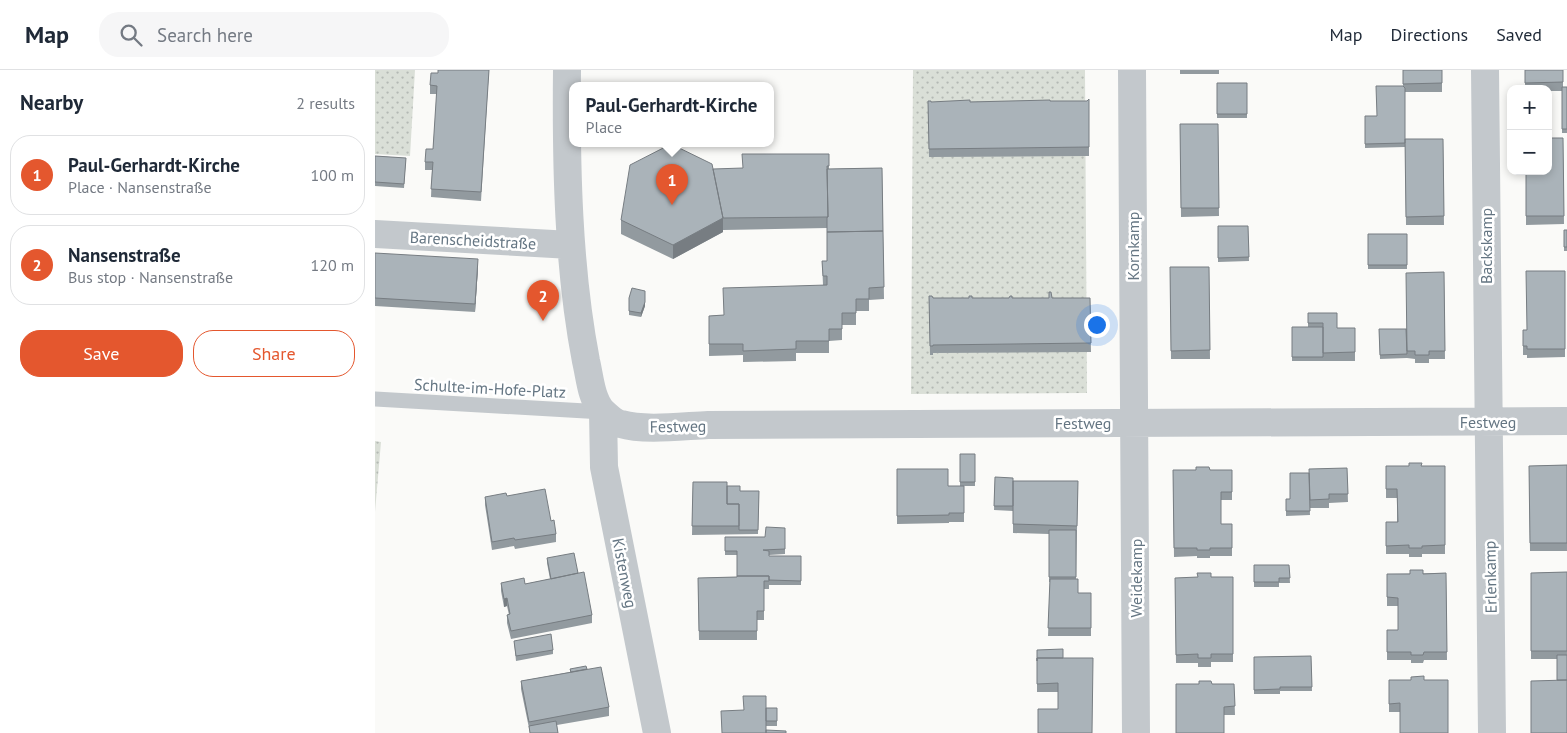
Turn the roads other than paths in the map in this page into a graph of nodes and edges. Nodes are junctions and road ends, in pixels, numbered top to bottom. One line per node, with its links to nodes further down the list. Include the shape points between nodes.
1 (567, 70): 5 (street)
2 (1132, 70): 9 (street, Kornkamp)
3 (1485, 70): 10 (street, Backskamp)
4 (375, 234): 5 (street, Barenscheidstraße)
5 (571, 245): 7 (street, via 581,332 593,397)
6 (375, 399): 7 (lane, Schulte-im-Hofe-Platz)
7 (603, 412): 9 (street, Festweg, via 620,424 648,427); 11 (street, Kistenweg, via 604,467)
8 (1567, 421): 10 (street, Festweg)
9 (1135, 422): 10 (street, Festweg); 12 (street, Weidekamp)
10 (1487, 422): 13 (street, Erlenkamp)
11 (657, 733)
12 (1136, 733)
13 (1492, 733)

